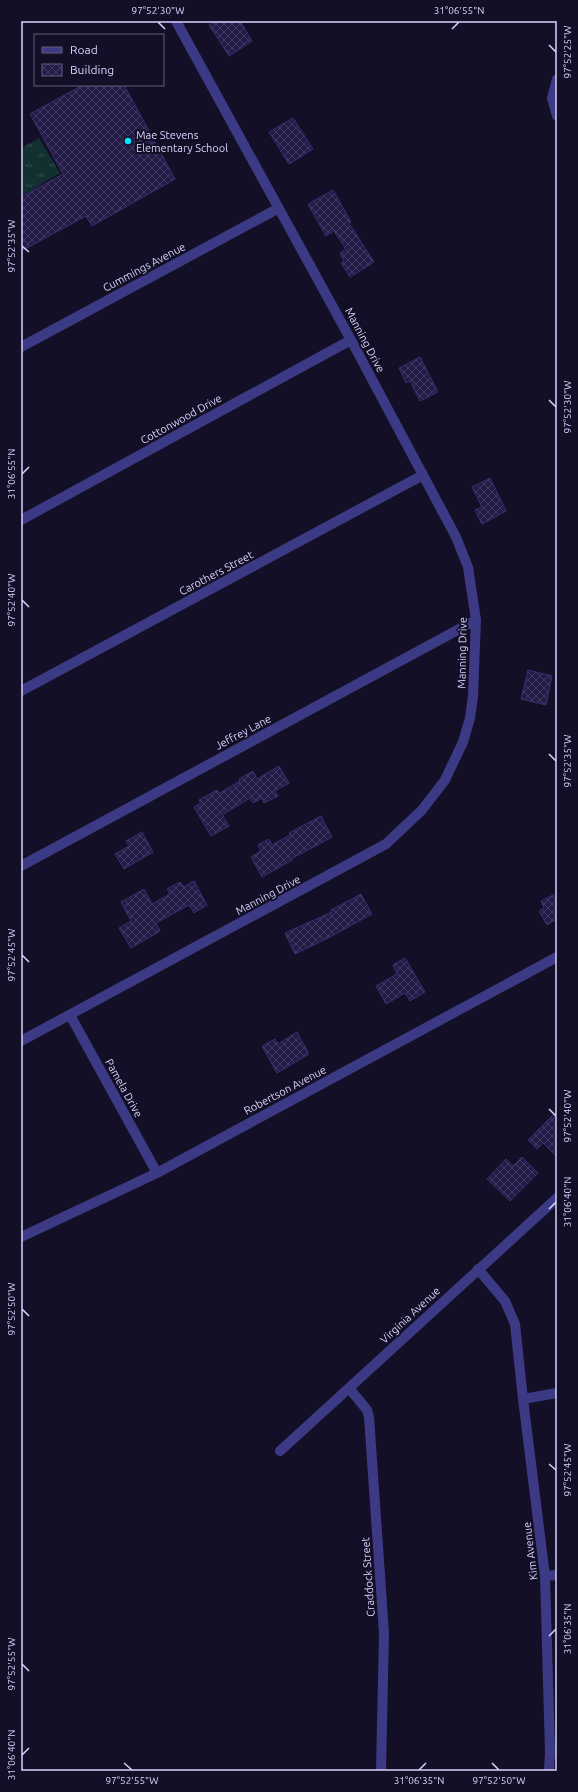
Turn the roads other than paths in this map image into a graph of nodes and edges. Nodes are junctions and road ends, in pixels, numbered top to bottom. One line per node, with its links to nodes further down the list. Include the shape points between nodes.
1 (176, 21): 4 (street, Manning Drive)
2 (557, 79): 3 (street, via 552,98)
3 (557, 116)
4 (279, 208): 5 (street, Manning Drive); 6 (street, Cummings Avenue)
5 (352, 340): 7 (street, Manning Drive); 8 (street, Cottonwood Drive)
6 (21, 347)
7 (423, 475): 9 (street, Manning Drive, via 456,537 468,567); 10 (street, Carothers Street)
8 (21, 520)
9 (476, 620): 11 (street, Jeffrey Lane); 13 (street, Manning Drive, via 473,696 463,742 445,780 405,828 386,844 353,863)
10 (21, 691)
11 (21, 866)
12 (557, 957): 15 (street, Robertson Avenue)
13 (70, 1015): 14 (street, Manning Drive); 15 (street, Pamela Drive)
14 (21, 1041)
15 (157, 1173): 17 (street, Robertson Avenue)
16 (557, 1198): 18 (street, Virginia Avenue)
17 (21, 1237)
18 (478, 1269): 19 (street, Virginia Avenue); 21 (street, Kim Avenue, via 505,1301 512,1314 517,1337)
19 (349, 1388): 22 (street, Virginia Avenue); 26 (street, Craddock Street, via 367,1410 369,1417 384,1633)
20 (557, 1394): 21 (street)
21 (522, 1399): 24 (street, Kim Avenue)
22 (280, 1451)
23 (557, 1574): 24 (street)
24 (545, 1576): 25 (street, Kim Avenue)
25 (554, 1753): 27 (street, Kim Avenue)
26 (381, 1771)
27 (549, 1771)

